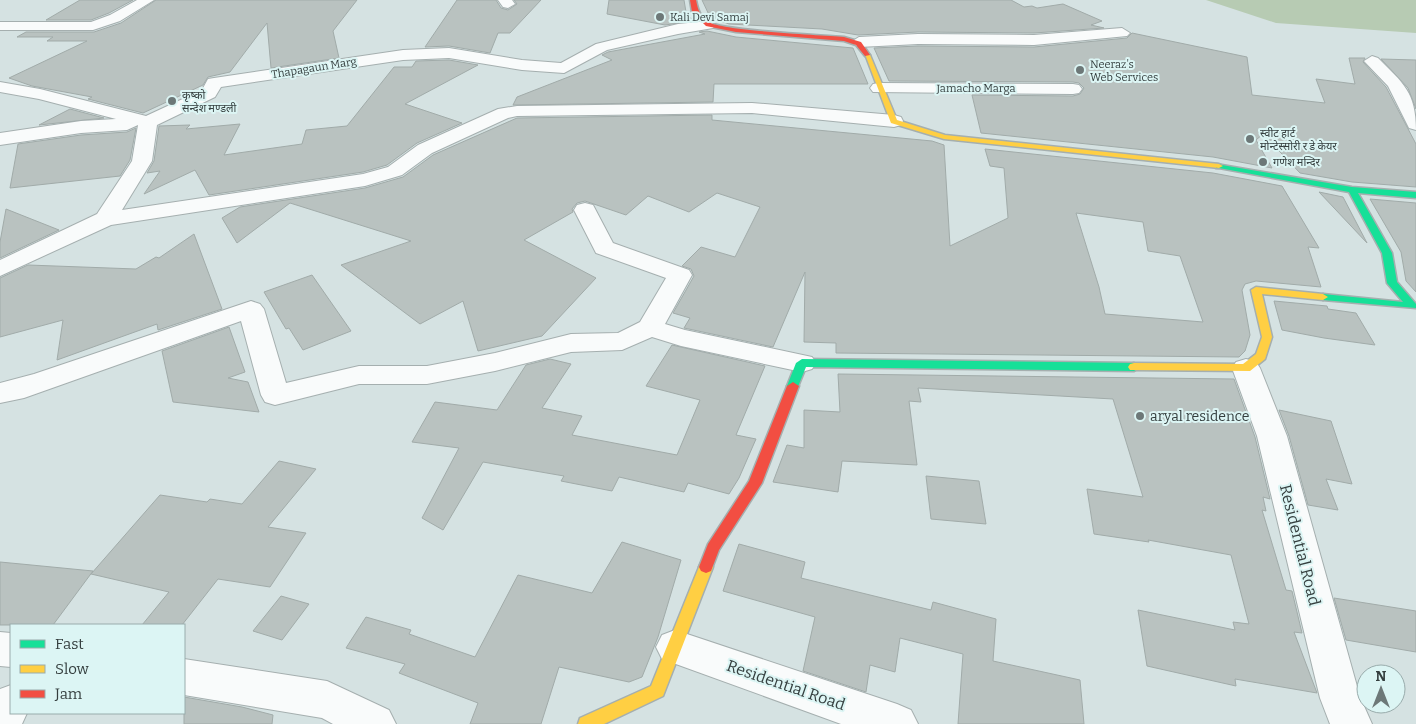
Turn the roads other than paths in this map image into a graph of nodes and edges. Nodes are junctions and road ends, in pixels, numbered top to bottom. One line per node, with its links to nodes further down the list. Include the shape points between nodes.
1 (147, 0): 5 (street, via 93,26)
2 (693, 0): 3 (street, via 695,12)
3 (708, 25): 8 (street); 14 (street, Thapagaun Marg, via 602,47 564,68 449,53 403,55 214,83 209,93)
4 (0, 26): 5 (street)
5 (21, 26): 7 (street)
6 (1122, 33): 8 (street, via 1034,40)
7 (0, 42)
8 (859, 42): 11 (street)
9 (1372, 61): 15 (street, via 1395,84)
10 (0, 87): 14 (street)
11 (878, 88): 12 (street, Jamacho Marga); 13 (street)
12 (1073, 89)
13 (894, 121): 17 (street, via 944,137 1213,165); 20 (street, via 752,108 504,113 425,149 395,171 365,180)
14 (148, 122): 16 (street, via 81,127); 20 (street, via 142,162)
15 (1416, 124)
16 (0, 139)
17 (1352, 190): 18 (street); 22 (street, via 1387,252 1392,283)
18 (1416, 195)
19 (585, 210): 23 (street, via 604,248 680,275)
20 (105, 219): 21 (street)
21 (0, 269)
22 (1414, 309): 25 (street, via 1256,290 1267,337 1261,356)
23 (650, 328): 24 (street, via 681,338); 26 (street, via 622,341 571,343 427,375 359,375 275,395 251,309 121,356)
24 (802, 363): 25 (street); 27 (street, via 755,483 713,548)
25 (1246, 368): 34 (street, Residential Road, via 1272,436 1335,679)
26 (0, 393)
27 (675, 647): 32 (street, via 657,691); 33 (street, Residential Road)
28 (185, 677): 31 (street, via 327,700)
29 (10, 706): 30 (street)
30 (0, 722)
31 (375, 724)
32 (586, 724)
33 (897, 724)
34 (1351, 724)

